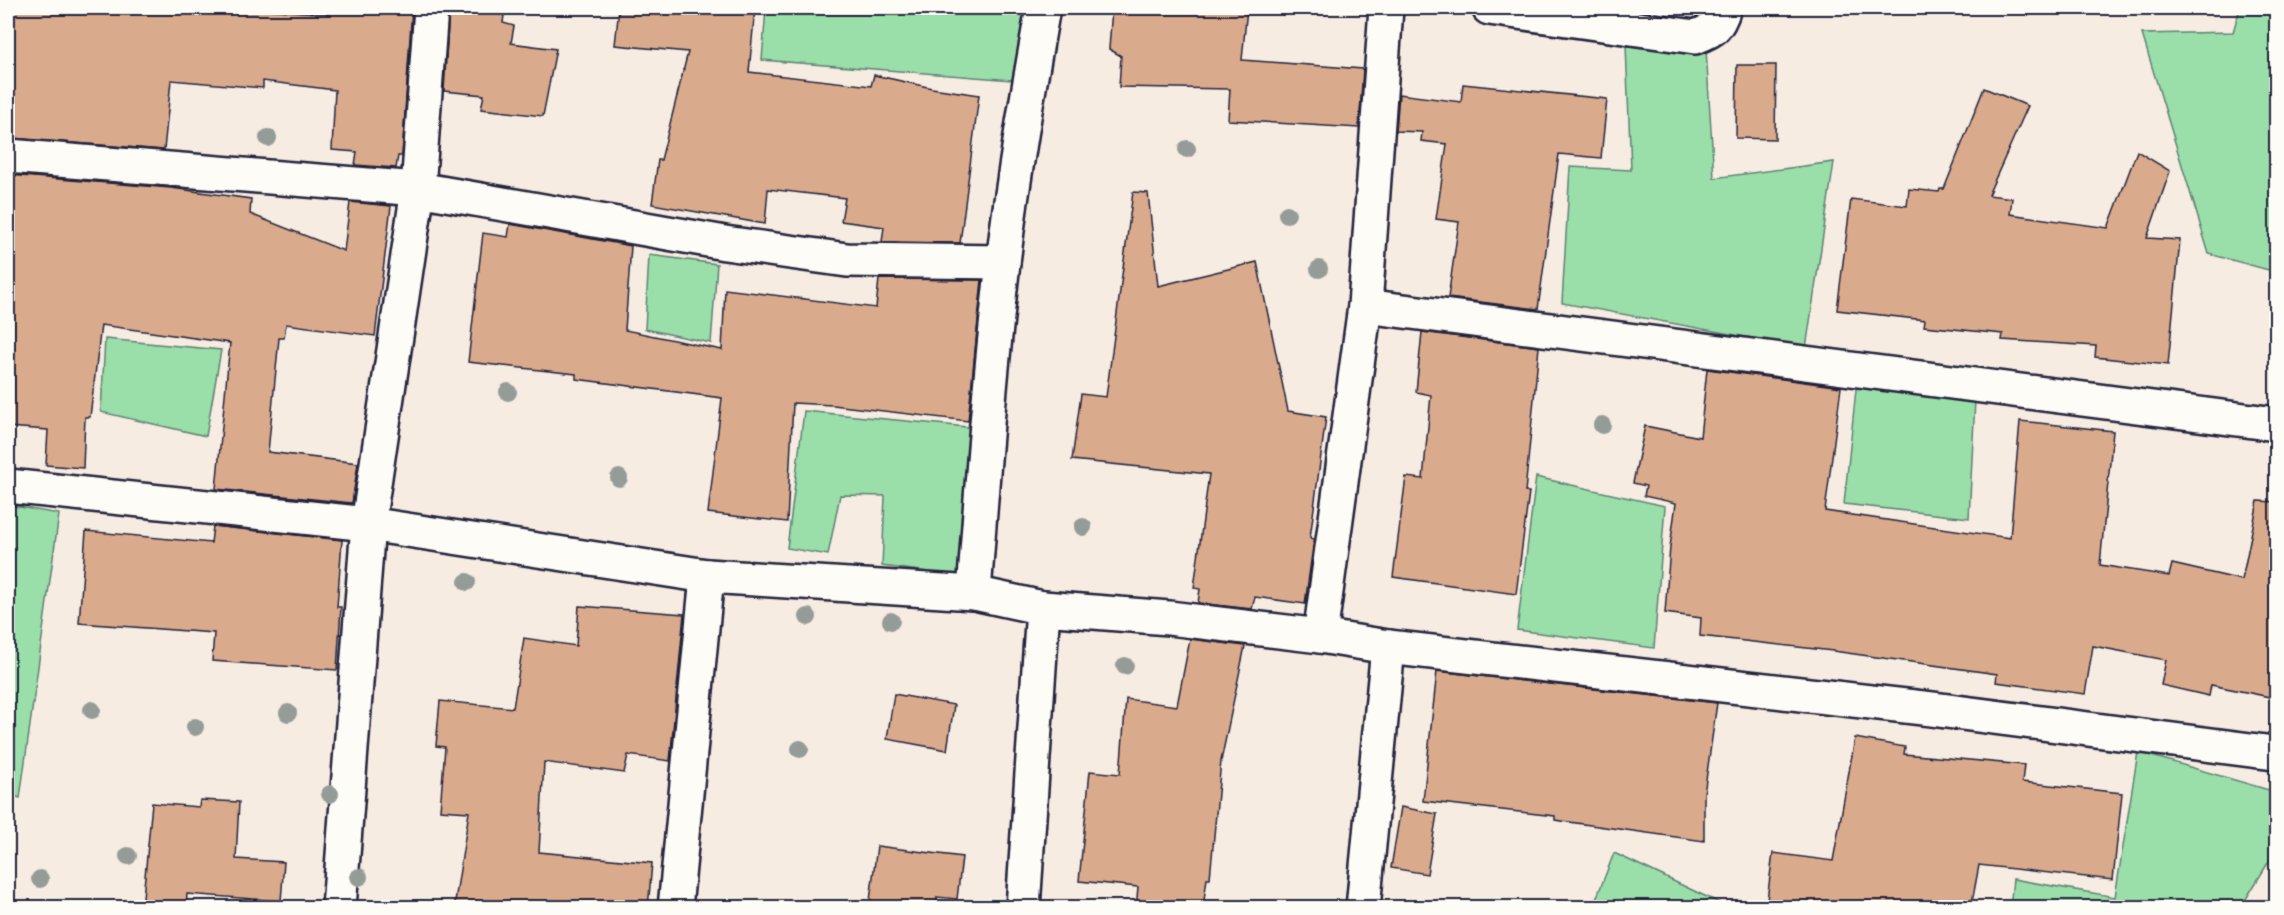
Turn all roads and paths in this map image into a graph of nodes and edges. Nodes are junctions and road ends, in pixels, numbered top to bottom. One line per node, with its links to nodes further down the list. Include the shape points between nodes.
1 (431, 8): 7 (street)
2 (1043, 8): 8 (street)
3 (1386, 8): 9 (street)
4 (1489, 8): 5 (street, via 1695,36 1719,23)
5 (1724, 8)
6 (8, 156): 7 (street)
7 (418, 189): 8 (street, via 725,243 847,260); 12 (street)
8 (1003, 262): 14 (street, via 986,421)
9 (1365, 306): 10 (street); 16 (street)
10 (2277, 424)
11 (8, 486): 12 (street)
12 (368, 524): 13 (street); 19 (street)
13 (707, 576): 14 (street); 20 (street)
14 (974, 593): 15 (street)
15 (1042, 608): 16 (street); 21 (street)
16 (1320, 636): 17 (street)
17 (1388, 647): 18 (street, via 1932,709); 22 (street)
18 (2274, 753)
19 (339, 908)
20 (675, 908)
21 (1023, 908)
22 (1364, 908)

